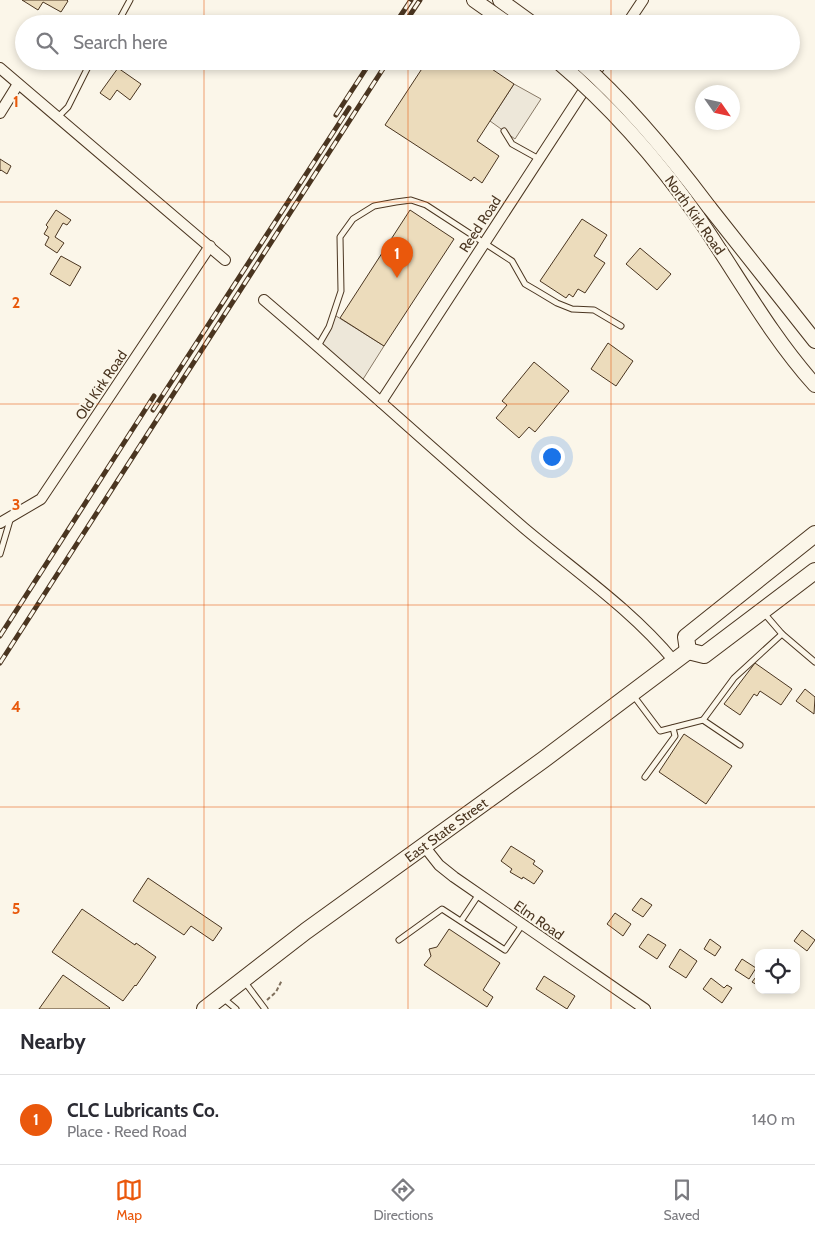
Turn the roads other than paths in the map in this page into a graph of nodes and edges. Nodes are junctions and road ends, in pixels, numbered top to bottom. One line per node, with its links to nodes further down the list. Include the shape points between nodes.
1 (130, 0): 5 (lane)
2 (474, 0): 6 (street)
3 (500, 0): 7 (street)
4 (643, 0): 8 (street)
5 (121, 15)
6 (495, 15)
7 (521, 15)
8 (633, 15)
9 (0, 68): 14 (street)
10 (86, 70): 16 (lane, via 68,107)
11 (567, 70): 26 (street, North Kirk Road, bridge, via 634,136 674,184 774,333)
12 (587, 70): 24 (street, North Kirk Road, bridge, via 666,151)
13 (597, 70): 18 (street, Reed Road)
14 (18, 84): 15 (street); 16 (street)
15 (0, 113)
16 (58, 118): 20 (street)
17 (504, 131): 18 (lane, via 512,144)
18 (539, 159): 19 (street, Reed Road)
19 (484, 244): 23 (lane, via 512,261 525,284 557,303 572,309 594,310); 25 (lane, via 426,205 411,200 374,206 353,219 340,237 341,290 329,327); 27 (street, Reed Road)
20 (210, 246): 21 (street); 28 (street, Old Kirk Road, via 41,499)
21 (225, 260)
22 (264, 300): 25 (street)
23 (621, 326)
24 (815, 341)
25 (318, 346): 27 (street)
26 (815, 385)
27 (381, 402): 36 (street, via 657,640)
28 (11, 516): 29 (street, Old Kirk Road); 31 (lane)
29 (0, 523)
30 (815, 534): 35 (main road, via 686,637)
31 (0, 554)
32 (815, 570): 33 (main road)
33 (762, 612): 34 (lane); 35 (main road, via 704,656)
34 (782, 634): 37 (lane); 39 (lane, via 734,678)
35 (688, 651): 36 (main road, East State Street)
36 (674, 661): 38 (main road, East State Street)
37 (814, 661)
38 (631, 694): 40 (lane, via 660,731); 43 (main road, East State Street)
39 (703, 720): 40 (lane); 41 (lane)
40 (673, 728): 42 (lane, via 675,736)
41 (740, 745)
42 (645, 777)
43 (424, 846): 44 (street, Elm Road, via 439,865); 48 (main road, East State Street)
44 (479, 894): 45 (lane); 46 (street, Elm Road)
45 (461, 921): 46 (lane, via 505,950); 47 (lane, via 442,909)
46 (522, 925): 53 (street, Elm Road)
47 (399, 940)
48 (243, 979): 49 (main road, East State Street); 52 (lane)
49 (221, 996): 50 (main road, East State Street); 51 (lane)
50 (205, 1009)
51 (236, 1009)
52 (265, 1009)
53 (645, 1009)

